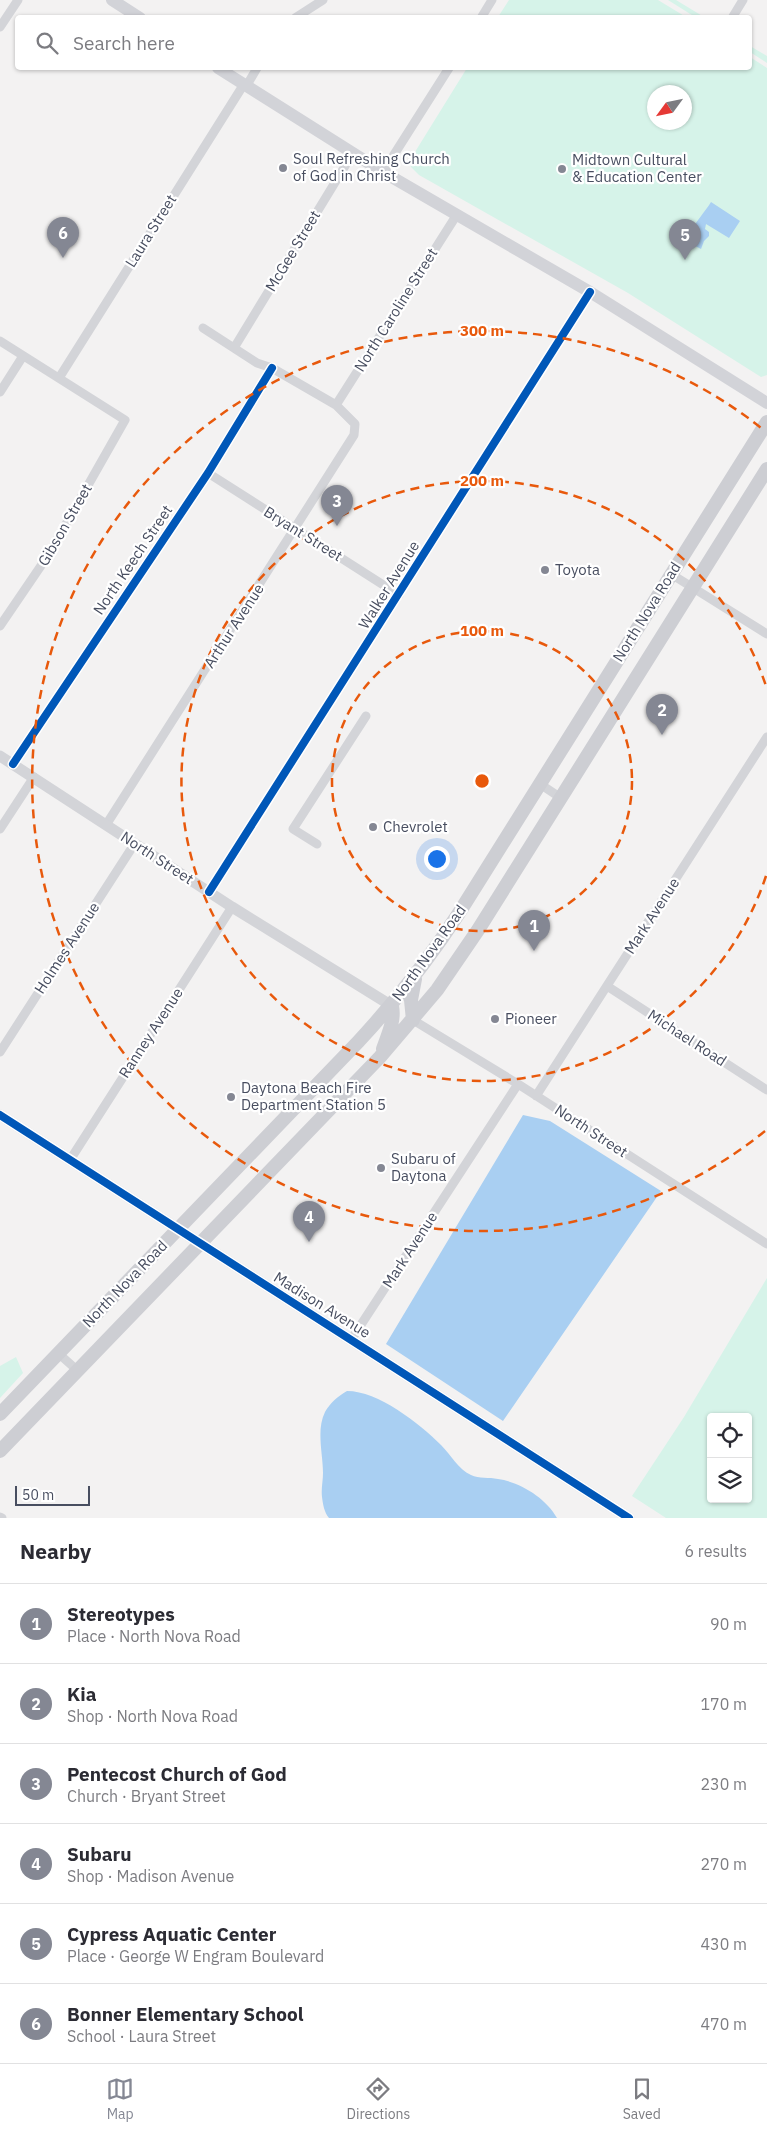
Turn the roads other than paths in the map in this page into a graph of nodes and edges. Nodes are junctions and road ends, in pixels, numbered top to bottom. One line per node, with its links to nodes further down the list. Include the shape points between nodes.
1 (18, 0): 10 (street)
2 (112, 0): 6 (main road)
3 (323, 0): 7 (street)
4 (492, 0): 8 (street)
5 (743, 0): 9 (street)
6 (135, 15)
7 (300, 15)
8 (483, 15)
9 (734, 15)
10 (0, 27)
11 (221, 70): 14 (main road)
12 (256, 70): 14 (street, Laura Street)
13 (448, 70): 16 (street)
14 (245, 85): 15 (main road); 24 (street, Laura Street)
15 (353, 153): 16 (main road); 21 (street, McGee Street)
16 (383, 172): 17 (main road)
17 (456, 216): 18 (main road); 27 (street, North Caroline Street)
18 (590, 292): 26 (main road); 34 (street, Walker Avenue)
19 (203, 328): 21 (street)
20 (0, 341): 22 (street)
21 (234, 348): 23 (street, via 257,363)
22 (23, 356): 24 (street); 25 (street)
23 (272, 368): 27 (street); 30 (street, North Keech Street)
24 (59, 378): 35 (street, Gibson Street, via 125,420 49,554)
25 (0, 392)
26 (767, 403)
27 (336, 405): 31 (street, Arthur Avenue, via 355,424 354,435)
28 (767, 422): 32 (main road, North Nova Road)
29 (767, 469): 33 (main road, North Nova Road)
30 (208, 473): 31 (street, Bryant Street); 40 (street, North Keech Street)
31 (296, 529): 34 (street, Bryant Street); 44 (street, Arthur Avenue)
32 (671, 574): 33 (street); 42 (main road, North Nova Road)
33 (693, 587): 36 (street); 43 (main road, North Nova Road)
34 (399, 594): 48 (street, Walker Avenue)
35 (0, 626)
36 (767, 634)
37 (366, 716): 47 (street, via 293,829)
38 (767, 737): 51 (street, Mark Avenue)
39 (0, 756): 40 (street, North Street)
40 (13, 764): 41 (street, North Street)
41 (34, 777): 44 (street, North Street); 45 (street)
42 (540, 784): 43 (street); 50 (main road, North Nova Road)
43 (561, 798): 53 (main road, North Nova Road, via 458,961)
44 (106, 825): 46 (street, North Street)
45 (0, 829)
46 (135, 843): 48 (street, North Street); 54 (street, Holmes Avenue)
47 (317, 844)
48 (209, 892): 49 (street, North Street)
49 (232, 907): 52 (street, North Street); 60 (street, Ranney Avenue)
50 (416, 976): 52 (main road, North Nova Road); 53 (main road, via 411,1000)
51 (607, 986): 57 (street, Michael Road); 58 (street, Mark Avenue)
52 (392, 1006): 55 (main road, via 392,1025); 61 (main road, North Nova Road)
53 (414, 1020): 55 (main road, North Nova Road); 56 (street, North Street)
54 (0, 1052)
55 (380, 1057): 62 (main road, North Nova Road)
56 (518, 1084): 58 (street, North Street); 64 (street, Mark Avenue)
57 (767, 1090)
58 (536, 1096): 63 (street, North Street)
59 (0, 1115): 60 (street, Madison Avenue)
60 (70, 1160): 61 (street, Madison Avenue)
61 (178, 1230): 62 (street, Madison Avenue); 65 (main road, North Nova Road)
62 (199, 1244): 64 (street, Madison Avenue); 66 (main road, North Nova Road)
63 (767, 1244)
64 (351, 1340): 69 (street, Madison Avenue)
65 (58, 1354): 66 (street); 67 (main road, North Nova Road)
66 (77, 1370): 68 (main road, North Nova Road)
67 (0, 1414)
68 (0, 1451)
69 (629, 1518)

